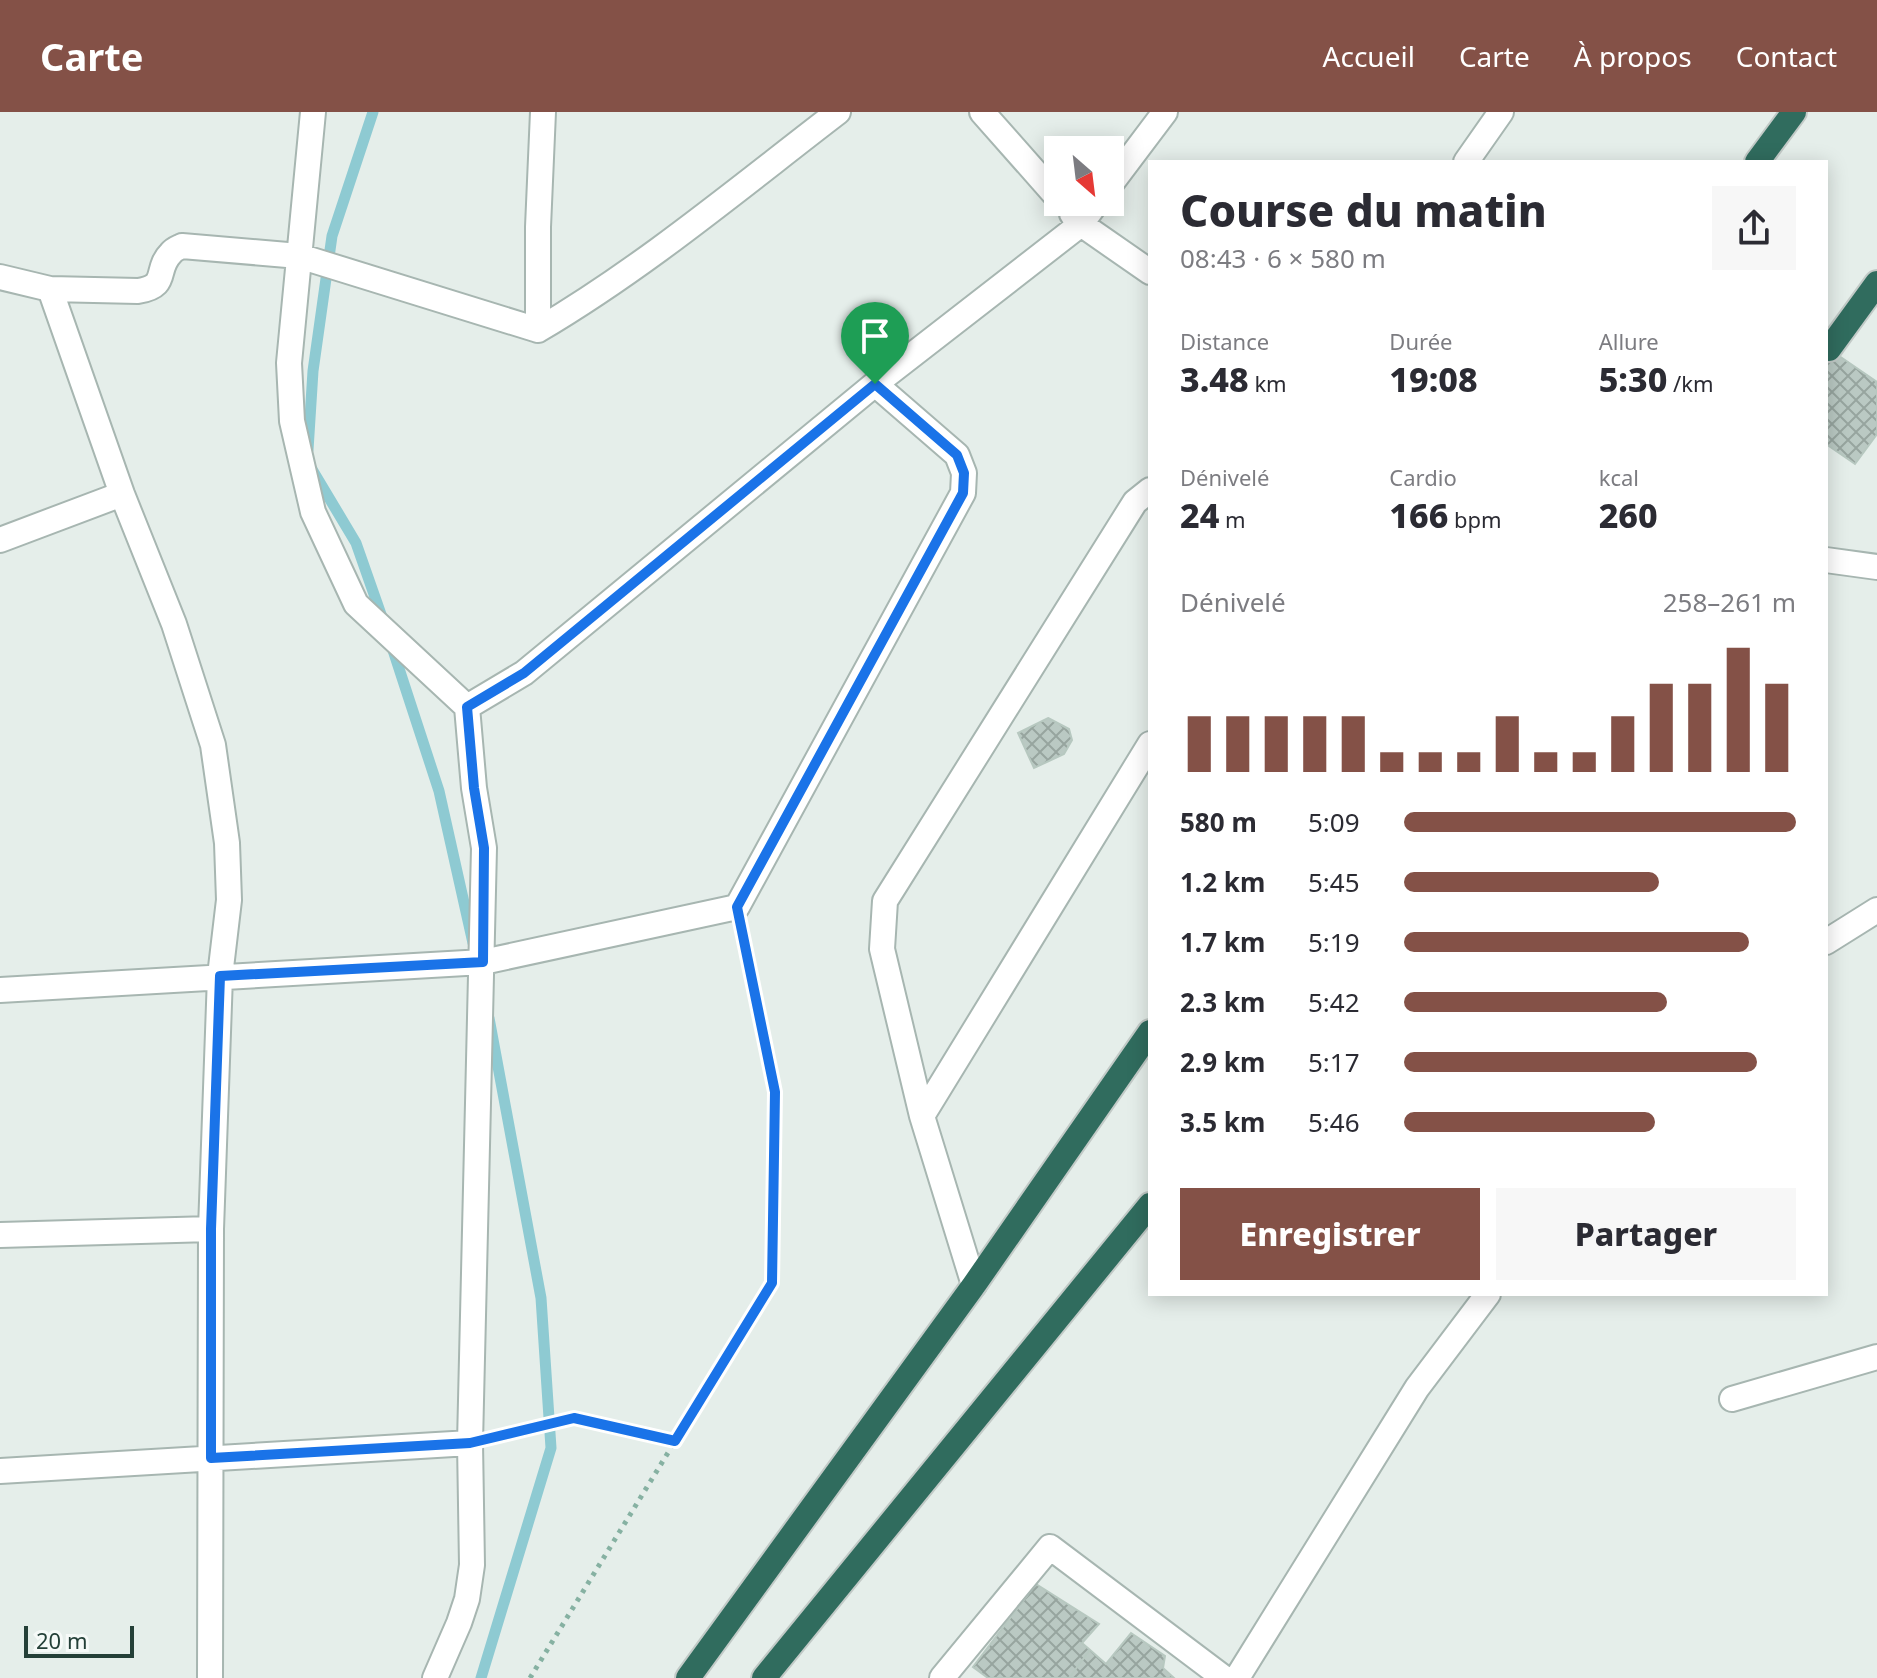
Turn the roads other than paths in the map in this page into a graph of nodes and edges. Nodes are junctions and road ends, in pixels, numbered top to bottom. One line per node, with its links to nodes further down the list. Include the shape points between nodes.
1 (313, 112): 15 (street)
2 (543, 112): 20 (street)
3 (838, 112): 20 (street, via 625,275)
4 (982, 112): 11 (street)
5 (1165, 112): 10 (street)
6 (1501, 112): 8 (street)
7 (1794, 112): 9 (highway)
8 (1467, 160)
9 (1758, 160)
10 (1124, 166)
11 (1044, 182)
12 (1074, 216): 14 (street)
13 (1087, 216): 14 (street)
14 (1081, 224): 16 (street); 22 (street)
15 (299, 256): 19 (street, via 182,246 170,253 157,285 150,289); 20 (street); 28 (street, via 289,363 291,406 313,512 356,604)
16 (1148, 271)
17 (0, 277): 19 (street)
18 (1877, 283): 21 (highway)
19 (50, 289): 24 (street)
20 (538, 330)
21 (1829, 349)
22 (875, 384): 28 (street, via 524,673); 32 (street, via 957,455 964,473 963,493 737,907)
23 (1148, 492): 36 (street, via 1135,502 885,901 882,949)
24 (122, 494): 25 (street); 33 (street, via 174,624 213,745 229,900)
25 (0, 540)
26 (1828, 560): 27 (street)
27 (1877, 567)
28 (467, 707): 32 (street, via 484,848)
29 (1148, 747): 36 (street)
30 (1877, 910): 31 (street)
31 (1828, 941)
32 (483, 962): 33 (street); 44 (street)
33 (220, 976): 34 (street); 38 (street)
34 (0, 990)
35 (1148, 1035): 40 (highway)
36 (922, 1116): 40 (street)
37 (1148, 1207): 50 (highway)
38 (211, 1229): 39 (street); 45 (street)
39 (0, 1235)
40 (974, 1285): 49 (highway)
41 (1486, 1296): 53 (street, via 1417,1388)
42 (1877, 1357): 43 (street)
43 (1732, 1399)
44 (470, 1443): 45 (street); 48 (street, via 472,1565 463,1611)
45 (211, 1458): 46 (street); 47 (street)
46 (0, 1471)
47 (210, 1678)
48 (435, 1678)
49 (688, 1678)
50 (764, 1678)
51 (942, 1678): 52 (street, via 1050,1547)
52 (1224, 1678)
53 (1237, 1678)

